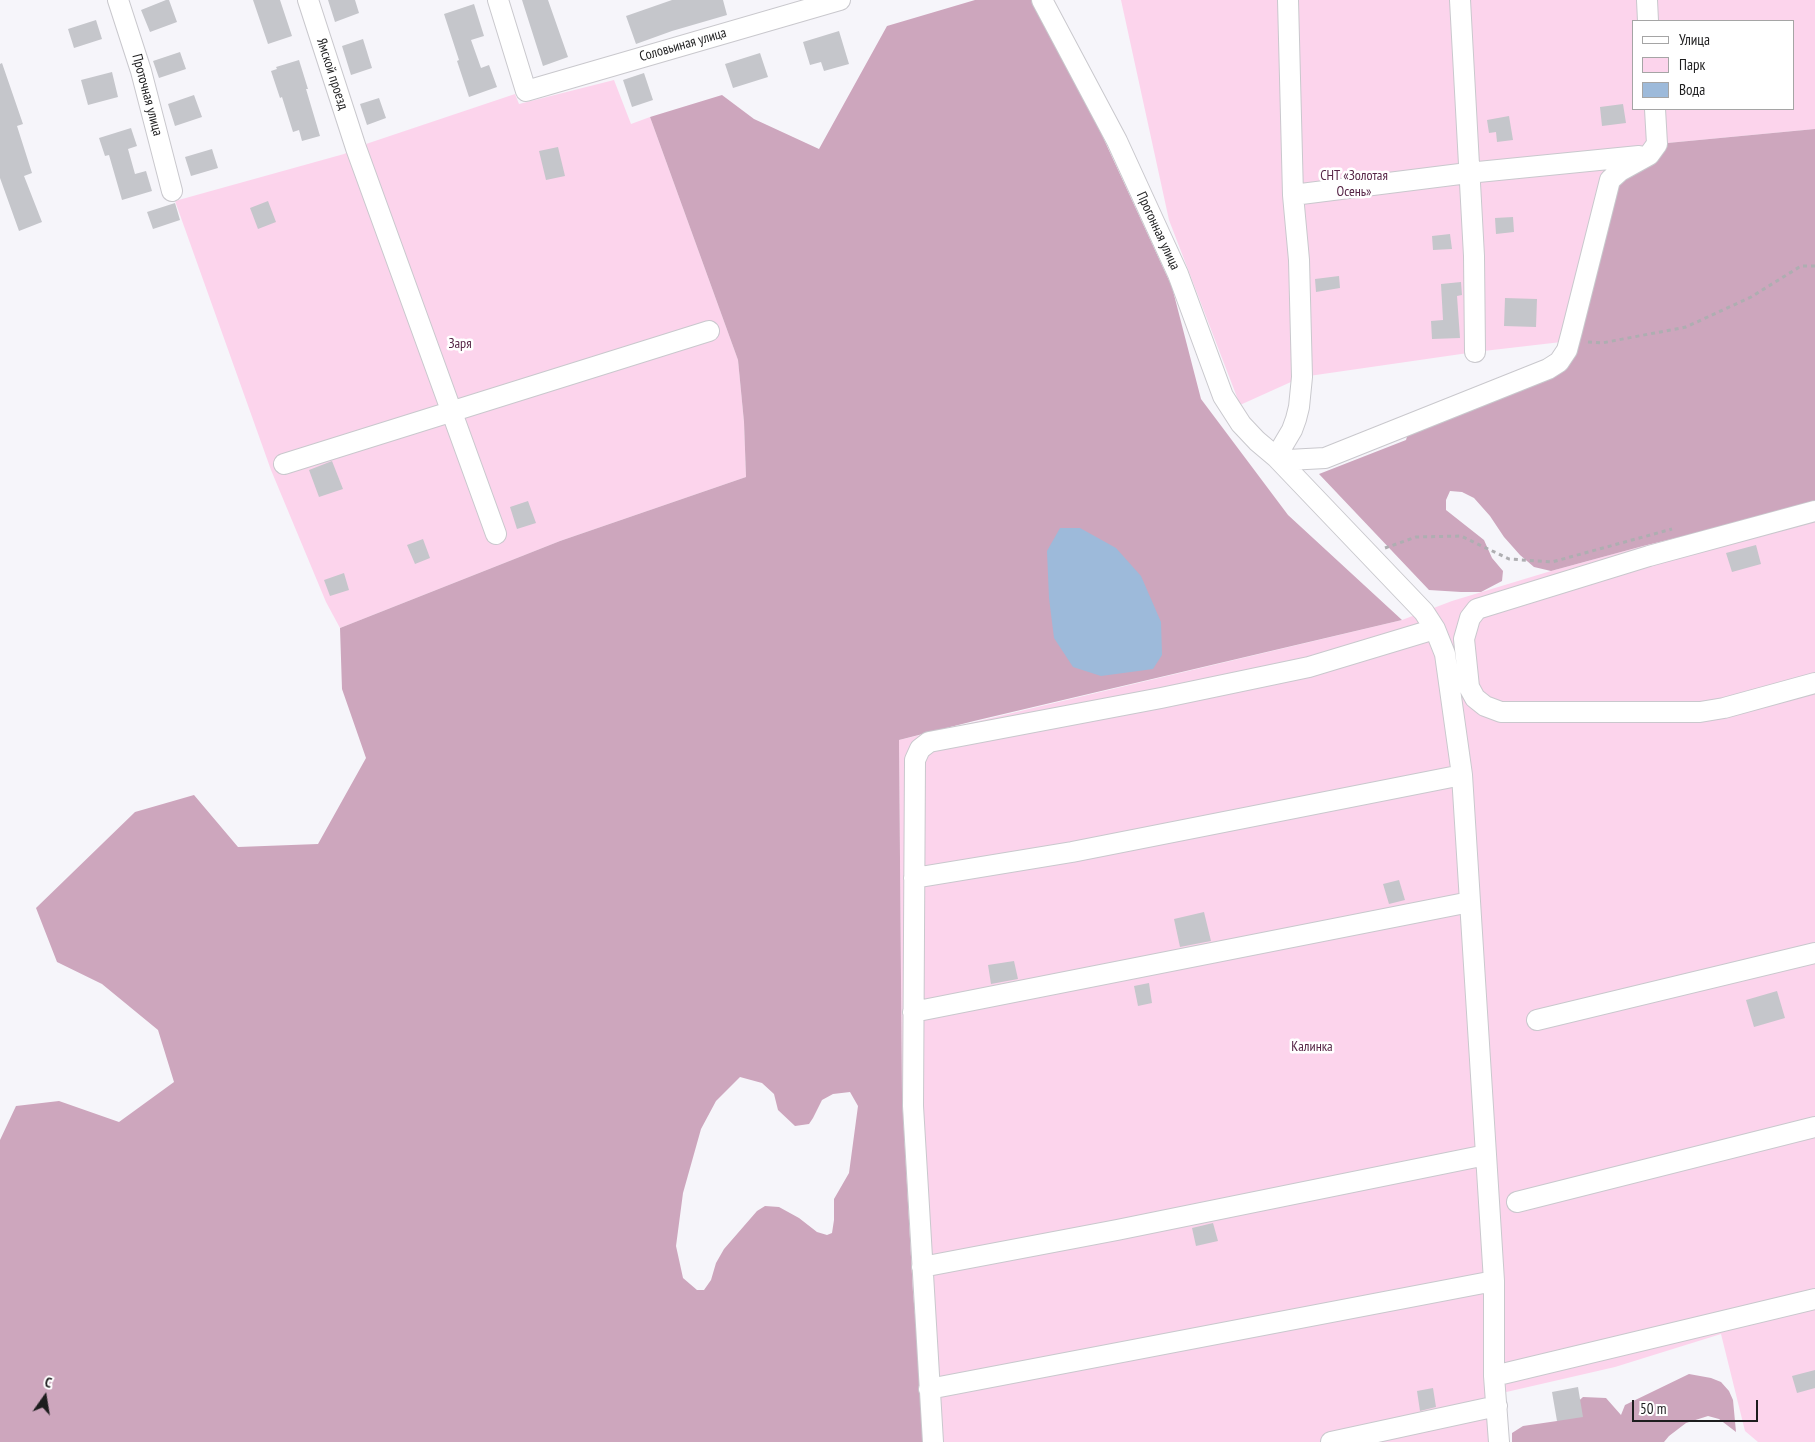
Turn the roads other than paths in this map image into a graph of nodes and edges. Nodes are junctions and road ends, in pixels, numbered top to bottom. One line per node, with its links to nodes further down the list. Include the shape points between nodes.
1 (118, 0): 13 (street, Проточная улица, via 141,71)
2 (308, 0): 17 (street, Ямской проезд, via 356,148)
3 (498, 0): 4 (street, Соловьиная улица, via 526,91)
4 (840, 0)
5 (1042, 0): 18 (street, Прогонная улица, via 1117,141 1178,274 1223,396 1241,424)
6 (1288, 0): 14 (street)
7 (1460, 0): 12 (street)
8 (1647, 0): 9 (street)
9 (1648, 20)
10 (1655, 110): 11 (street, via 1657,144)
11 (1649, 155): 12 (street); 18 (street, via 1610,180 1570,340 1559,362 1325,458 1288,460)
12 (1468, 173): 14 (street); 16 (street, via 1474,256)
13 (172, 191)
14 (1293, 195): 18 (street, via 1302,377 1296,419)
15 (709, 331): 17 (street)
16 (1475, 352)
17 (451, 411): 19 (street); 21 (street, Ямской проезд)
18 (1276, 457): 22 (street, Прогонная улица, via 1424,612)
19 (284, 464)
20 (1815, 511): 23 (street, via 1649,556 1477,609 1470,618 1464,639 1469,687 1485,706 1501,712 1700,712)
21 (496, 534)
22 (1435, 629): 24 (street, Прогонная улица, via 1445,654); 25 (street, via 1308,667 929,742 920,749 915,760)
23 (1815, 683)
24 (1462, 775): 25 (street, via 1072,852); 26 (street, Прогонная улица)
25 (914, 878): 28 (street)
26 (1470, 902): 28 (street); 31 (street, Прогонная улица)
27 (1815, 953): 29 (street)
28 (913, 1012): 33 (street, via 912,1106)
29 (1537, 1020)
30 (1815, 1127): 32 (street)
31 (1486, 1155): 33 (street); 34 (street, Прогонная улица)
32 (1517, 1202)
33 (922, 1267): 37 (street)
34 (1494, 1281): 36 (street, Прогонная улица); 37 (street)
35 (1815, 1299): 36 (street)
36 (1494, 1376): 38 (street, Прогонная улица)
37 (929, 1389): 39 (street)
38 (1497, 1406): 40 (street); 41 (street, Прогонная улица)
39 (933, 1442)
40 (1331, 1442)
41 (1499, 1442)

